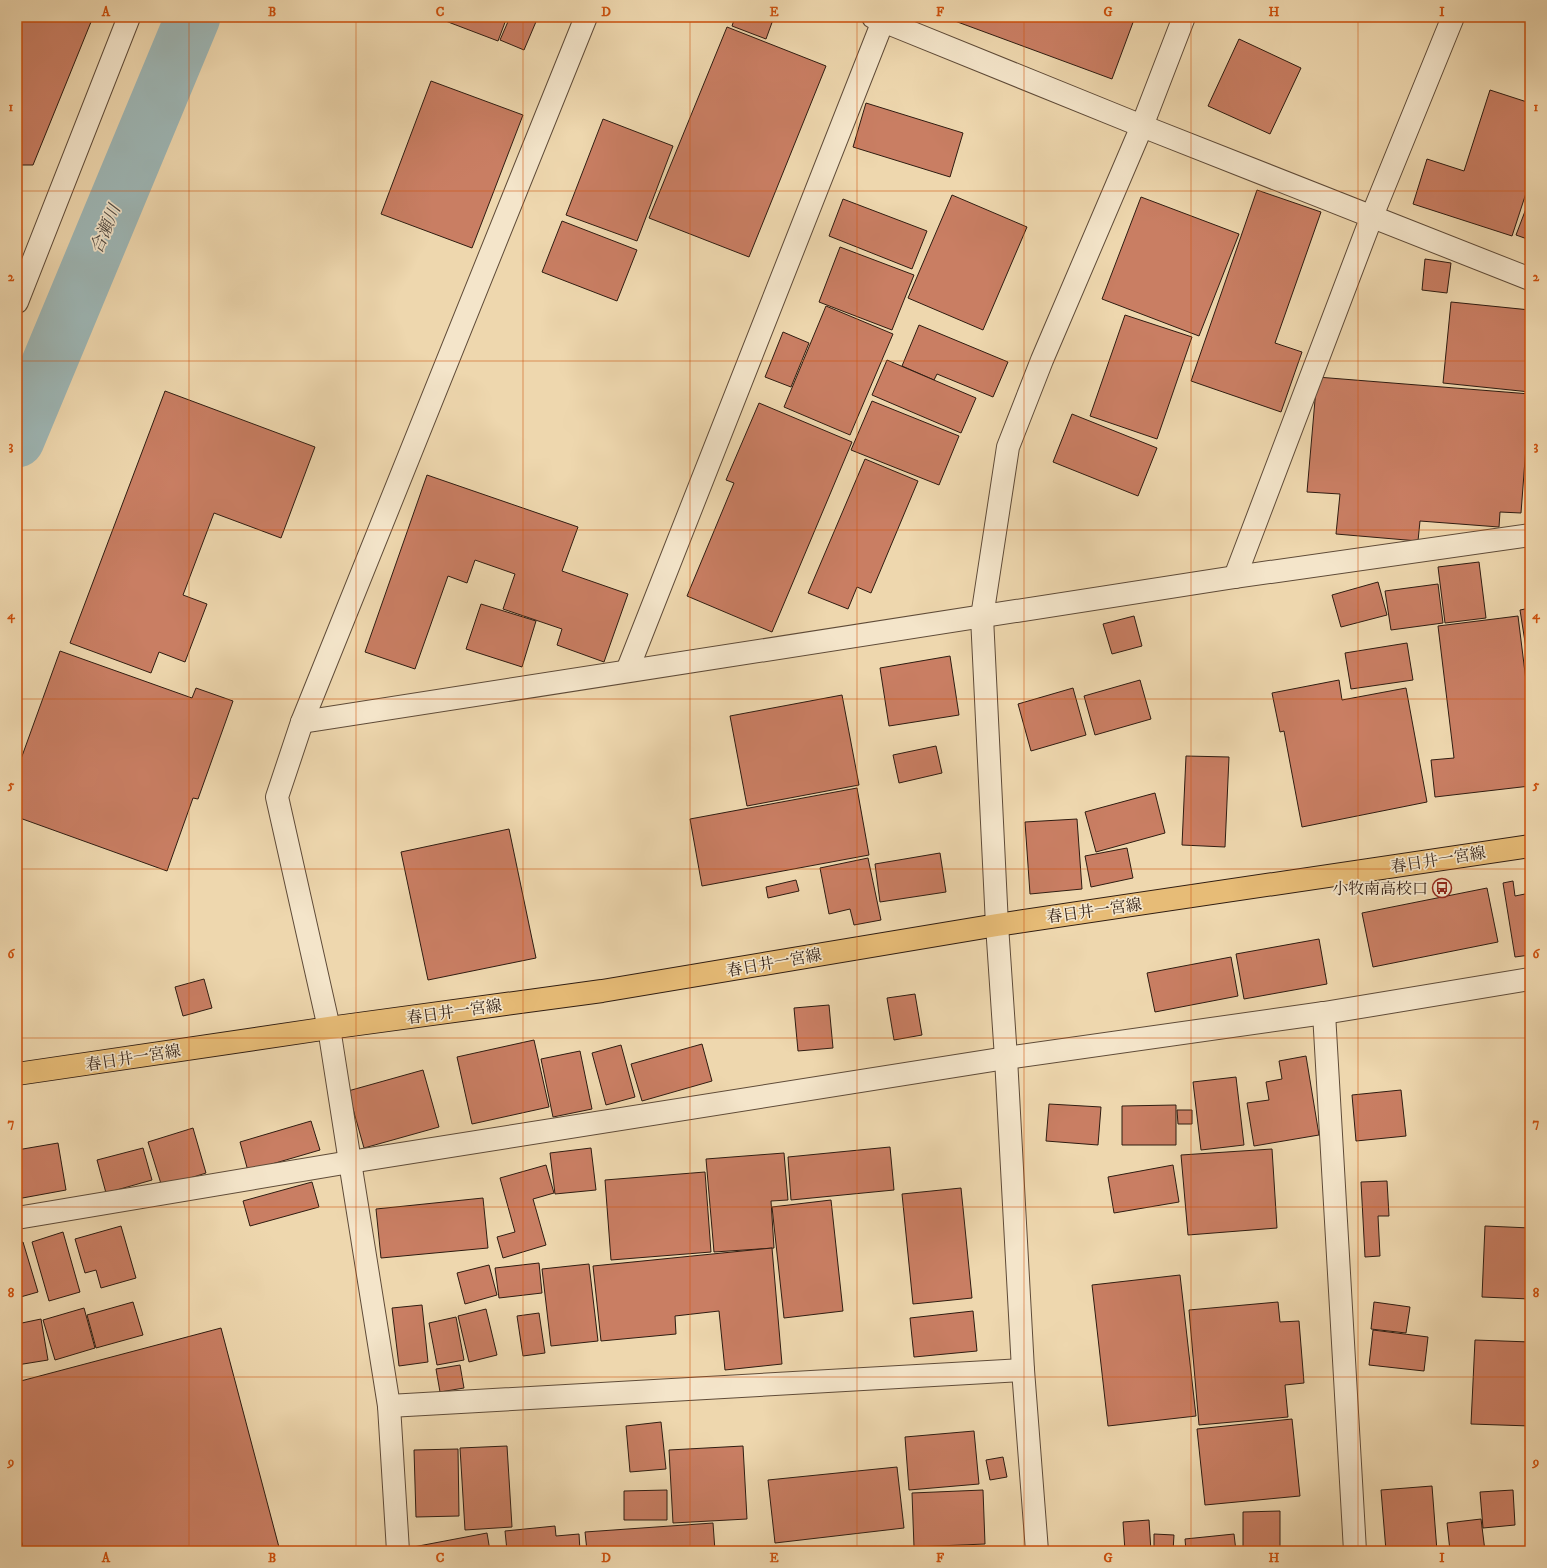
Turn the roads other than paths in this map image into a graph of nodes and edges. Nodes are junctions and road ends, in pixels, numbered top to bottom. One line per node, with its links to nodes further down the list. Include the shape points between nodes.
1 (129, 17): 9 (street)
2 (586, 17): 14 (street)
3 (1184, 17): 6 (street)
4 (1453, 17): 7 (street)
5 (878, 19): 6 (street); 13 (street)
6 (1142, 126): 7 (street); 12 (street, via 1042,360 1008,447)
7 (1372, 216): 8 (street); 11 (street)
8 (1530, 278)
9 (17, 302)
10 (1530, 535): 11 (street)
11 (1235, 577): 12 (street)
12 (982, 618): 13 (street); 16 (street)
13 (628, 671): 14 (street)
14 (302, 722): 19 (street, via 277,797)
15 (1530, 846): 16 (main road, 春日井一宮線)
16 (997, 925): 19 (main road, 春日井一宮線, via 602,991); 20 (street)
17 (1530, 980): 18 (street)
18 (1324, 1013): 20 (street); 28 (street)
19 (328, 1028): 21 (main road, 春日井一宮線); 22 (street)
20 (1006, 1058): 22 (street); 24 (street)
21 (17, 1074)
22 (350, 1162): 23 (street); 25 (street)
23 (17, 1218)
24 (1023, 1370): 25 (street); 27 (street)
25 (389, 1406): 26 (street)
26 (398, 1551)
27 (1037, 1551)
28 (1355, 1551)

